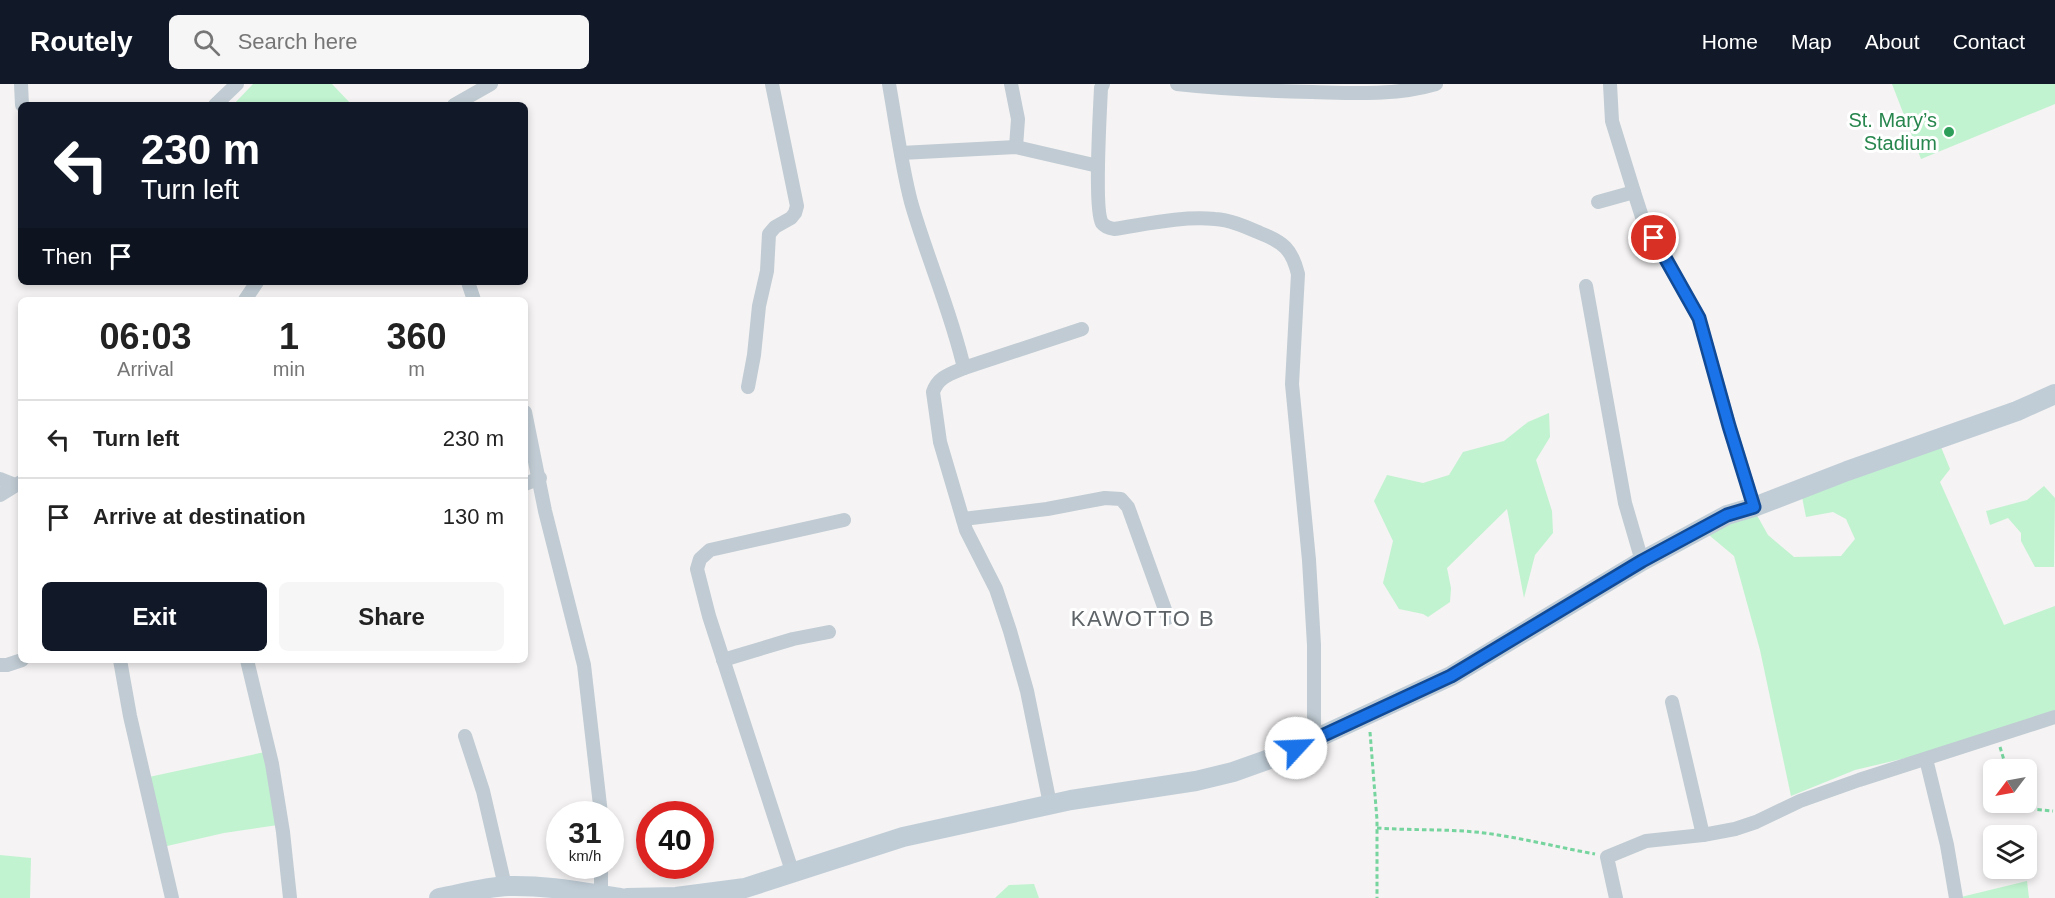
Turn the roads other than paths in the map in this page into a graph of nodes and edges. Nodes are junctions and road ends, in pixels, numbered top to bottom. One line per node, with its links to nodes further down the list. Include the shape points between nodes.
1 (21, 84): 12 (street)
2 (237, 84): 13 (street)
3 (491, 84): 14 (street)
4 (772, 84): 23 (street, via 797,206 791,218 769,234 767,271)
5 (889, 84): 16 (street)
6 (1011, 84): 15 (street, via 1018,119)
7 (1103, 84): 17 (street)
8 (1177, 84): 11 (street)
9 (1436, 84): 11 (street, via 1399,93)
10 (1610, 84): 18 (street, via 1612,121)
11 (1231, 87)
12 (22, 102)
13 (218, 102)
14 (459, 102)
15 (1016, 147): 16 (street); 17 (street)
16 (901, 153): 22 (street, via 911,201)
17 (1098, 166): 45 (street, via 1099,215 1107,228 1217,219 1273,238 1285,246 1295,262 1298,274 1292,384 1314,645)
18 (1634, 192): 19 (street); 31 (street, via 1643,220 1699,318)
19 (1599, 202)
20 (1586, 286): 34 (street, via 1625,502)
21 (1082, 328): 22 (street)
22 (964, 368): 32 (street, via 941,378 933,392 940,442)
23 (748, 387)
24 (2055, 394): 31 (street)
25 (528, 425): 26 (street)
26 (540, 478): 28 (street); 47 (street, via 584,665)
27 (0, 479): 29 (street)
28 (528, 483)
29 (18, 484): 30 (street)
30 (0, 495)
31 (1754, 507): 34 (street, via 1727,515)
32 (963, 519): 35 (street, via 1105,498 1121,499 1128,507); 48 (street, via 996,589 1010,631 1027,691)
33 (844, 520): 37 (street, via 705,552 697,569)
34 (1642, 561): 45 (street, via 1451,676)
35 (1168, 618)
36 (828, 632): 37 (street)
37 (723, 660): 50 (street)
38 (18, 662): 41 (street)
39 (121, 663): 55 (street)
40 (248, 663): 56 (street, via 272,764)
41 (0, 665)
42 (1672, 702): 49 (street)
43 (2055, 717): 46 (street)
44 (465, 736): 52 (street, via 483,791)
45 (1314, 739): 48 (street, via 1233,772)
46 (1926, 759): 49 (street, via 1800,801 1756,822); 60 (street)
47 (600, 801)
48 (1050, 804): 50 (street, via 903,837)
49 (1703, 835): 59 (street, via 1646,841 1606,857)
50 (793, 874): 58 (street, via 745,888 676,897)
51 (605, 879): 54 (street)
52 (505, 886): 53 (street); 57 (street)
53 (544, 892): 54 (street, via 573,889)
54 (610, 897)
55 (172, 898)
56 (290, 898)
57 (439, 898)
58 (627, 898)
59 (1616, 898)
60 (1956, 898)

